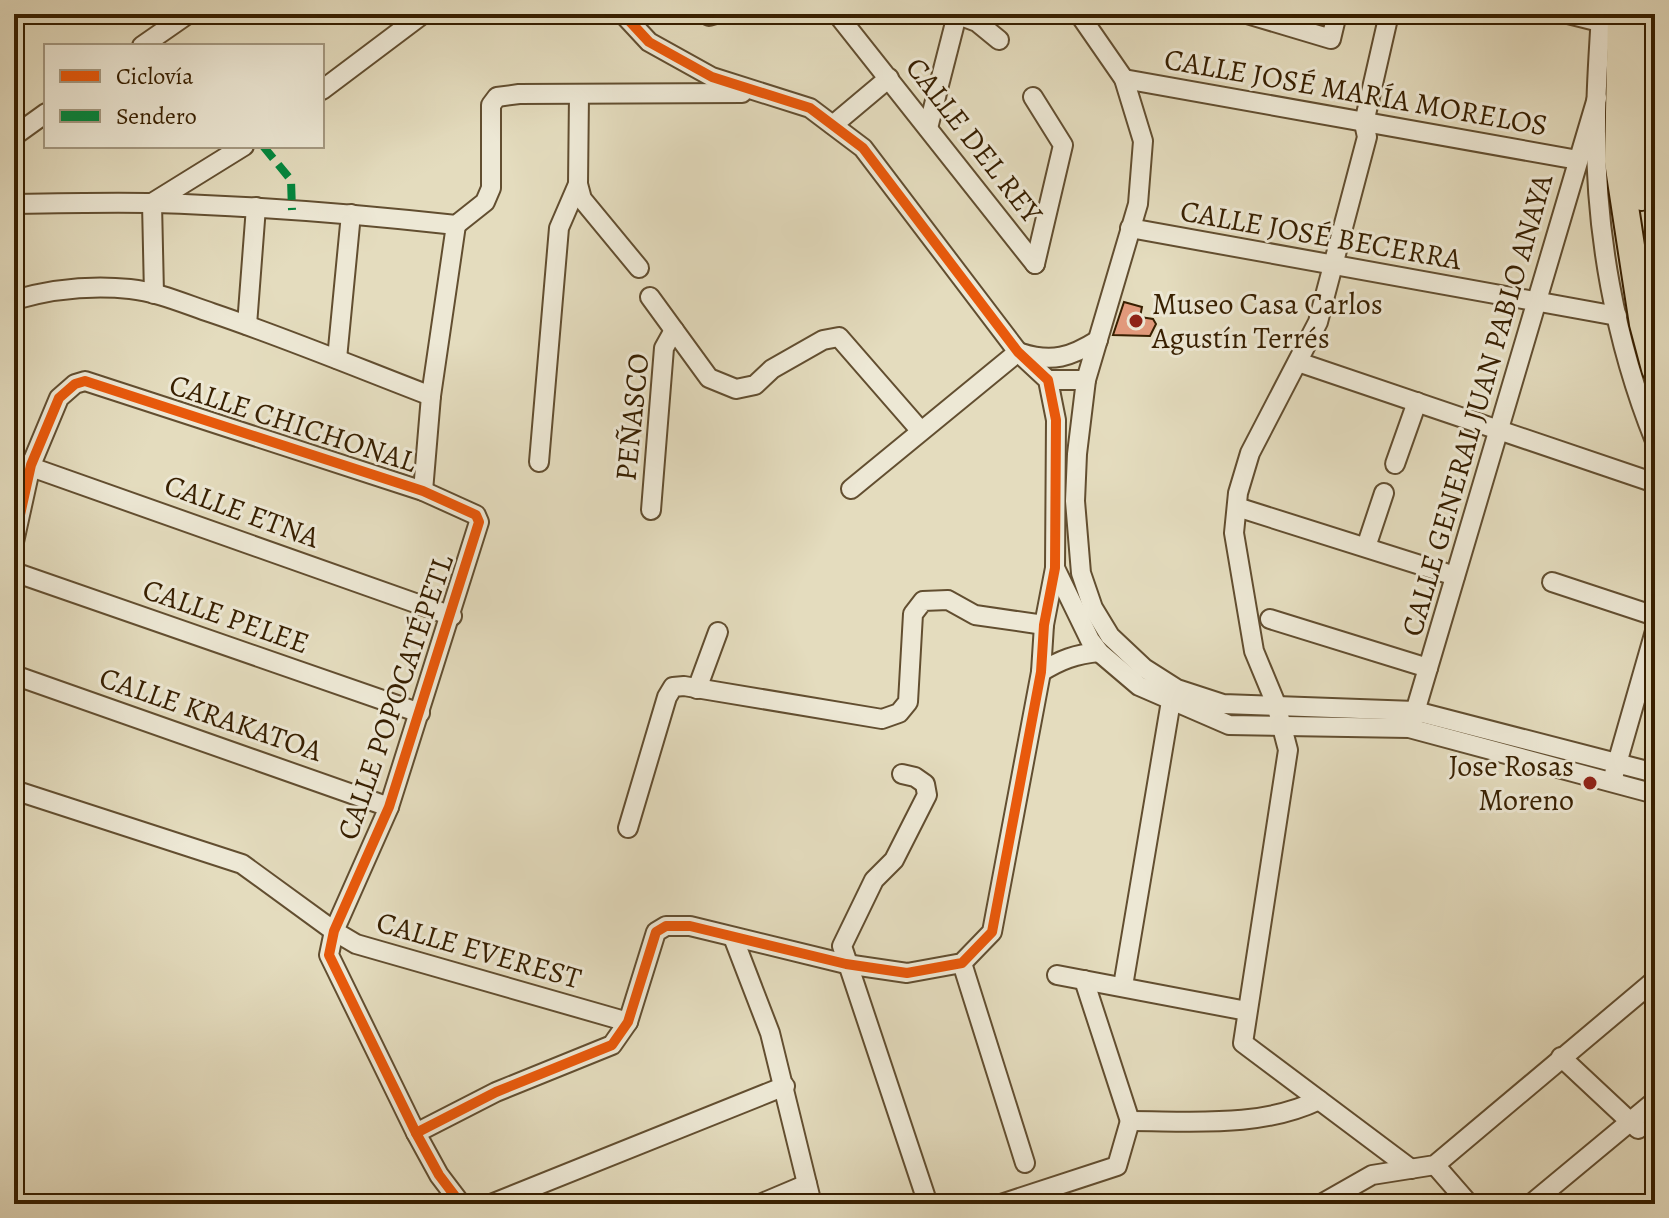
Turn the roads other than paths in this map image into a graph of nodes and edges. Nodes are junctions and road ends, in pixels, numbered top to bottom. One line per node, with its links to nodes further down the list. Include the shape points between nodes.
1 (188, 14): 14 (street)
2 (423, 14): 17 (street)
3 (623, 14): 18 (street, via 649,42 712,77)
4 (837, 14): 15 (street, CALLE DEL REY)
5 (957, 14): 13 (street); 25 (street)
6 (1079, 14): 16 (street)
7 (1247, 14): 8 (street, via 1331,39)
8 (1337, 14)
9 (1389, 14): 23 (street)
10 (1568, 14): 12 (street)
11 (1641, 14): 29 (highway)
12 (1607, 17): 21 (street); 51 (highway, via 1618,161)
13 (999, 40)
14 (145, 44)
15 (889, 78): 24 (street); 25 (street, CALLE DEL REY)
16 (1124, 79): 23 (street, CALLE JOSÉ MARÍA MORELOS); 36 (street, via 1143,141 1138,204)
17 (324, 88)
18 (761, 93): 19 (street); 24 (street, via 810,108)
19 (579, 95): 30 (street); 35 (street, via 497,97 491,105 491,188 485,202)
20 (1033, 97): 25 (street, CALLE DEL REY, via 1063,145 1035,264)
21 (1597, 98): 28 (street, CALLE GENERAL JUAN PABLO ANAYA); 44 (street, via 1599,209)
22 (44, 114): 26 (street)
23 (1364, 123): 28 (street, CALLE JOSÉ MARÍA MORELOS); 37 (street, via 1367,137)
24 (833, 125): 48 (street, via 863,148)
25 (928, 128)
26 (14, 136)
27 (241, 148): 31 (street)
28 (1578, 160): 43 (street, CALLE GENERAL JUAN PABLO ANAYA)
29 (1646, 167): 39 (highway)
30 (578, 184): 38 (street, via 582,199); 59 (street, via 559,228)
31 (152, 203): 32 (street); 33 (street); 40 (street)
32 (14, 204)
33 (256, 207): 34 (street); 45 (street)
34 (351, 214): 35 (street); 49 (street)
35 (456, 225): 54 (street)
36 (1130, 228): 37 (street, CALLE JOSÉ BECERRA); 47 (street)
37 (1333, 266): 43 (street, CALLE JOSÉ BECERRA); 50 (street, via 1318,322)
38 (639, 268)
39 (1655, 288)
40 (154, 294): 42 (street, via 88,287); 45 (street)
41 (650, 297): 46 (street)
42 (14, 300)
43 (1536, 303): 44 (street, CALLE JOSÉ BECERRA); 56 (street, CALLE GENERAL JUAN PABLO ANAYA)
44 (1617, 316): 58 (street)
45 (247, 325): 49 (street)
46 (674, 330): 57 (street, via 709,378 736,389 755,385 772,369 823,340 839,337); 67 (street, PEÑASCO, via 664,348)
47 (1098, 340): 48 (street, via 1043,360); 53 (street)
48 (1018, 352): 52 (street); 57 (street)
49 (337, 359): 54 (street)
50 (1298, 362): 55 (street); 66 (street, via 1250,453)
51 (1655, 369)
52 (1048, 380): 53 (street); 71 (street, via 1056,420)
53 (1086, 380): 86 (street, via 1075,501 1081,573 1110,636)
54 (431, 396): 64 (street)
55 (1417, 402): 56 (street); 61 (street)
56 (1499, 429): 62 (street); 73 (street, CALLE GENERAL JUAN PABLO ANAYA)
57 (920, 430): 63 (street)
58 (1655, 441)
59 (539, 462)
60 (23, 463): 64 (street, CALLE CHICHONAL, via 59,398 85,381); 69 (street); 75 (street, CALLE ETNA)
61 (1395, 464)
62 (1655, 483)
63 (851, 489)
64 (423, 491): 68 (street, CALLE CHICHONAL, via 471,512)
65 (1384, 493): 70 (street)
66 (1237, 507): 70 (street); 88 (street, via 1234,533 1254,651)
67 (651, 510)
68 (479, 522): 75 (street, CALLE POPOCATÉPETL)
69 (14, 542)
70 (1366, 547): 73 (street)
71 (1055, 568): 78 (street); 81 (street)
72 (14, 572): 87 (street, CALLE PELEE)
73 (1455, 576): 82 (street, CALLE GENERAL JUAN PABLO ANAYA)
74 (1552, 582): 76 (street)
75 (452, 616): 87 (street, CALLE POPOCATÉPETL)
76 (1655, 616)
77 (1270, 619): 82 (street)
78 (1044, 625): 83 (street); 85 (street, via 975,615 948,600 923,601 913,614 908,702 899,713 882,719)
79 (1655, 631): 90 (street)
80 (718, 632): 85 (street)
81 (1099, 652): 83 (street, via 1059,660); 86 (street, via 1139,686)
82 (1428, 668): 89 (street, CALLE GENERAL JUAN PABLO ANAYA)
83 (1041, 672): 100 (street, via 992,932)
84 (14, 675): 96 (street, CALLE KRAKATOA)
85 (697, 689): 97 (street, via 671,689)
86 (1174, 695): 88 (street); 105 (street)
87 (420, 713): 96 (street, CALLE POPOCATÉPETL)
88 (1279, 716): 89 (street); 106 (street, via 1288,750)
89 (1412, 719): 90 (street); 93 (street)
90 (1618, 763): 91 (street); 93 (street)
91 (1655, 773)
92 (902, 774): 101 (street, via 925,784 927,795 894,860 874,880 842,946)
93 (1612, 782): 95 (street)
94 (14, 790): 98 (street, CALLE EVEREST, via 242,864)
95 (1655, 794)
96 (389, 807): 98 (street, CALLE POPOCATÉPETL)
97 (628, 828)
98 (334, 931): 107 (street, CALLE EVEREST, via 356,944); 114 (street, via 331,964)
99 (733, 937): 101 (street); 107 (street, via 676,925 660,927); 109 (street)
100 (962, 963): 101 (street, via 907,973); 115 (street)
101 (846, 964): 124 (street)
102 (1057, 975): 103 (street)
103 (1084, 980): 105 (street); 112 (street)
104 (1655, 980): 108 (street)
105 (1123, 986): 106 (street)
106 (1247, 1011): 110 (street, via 1243,1043)
107 (628, 1022): 114 (street, via 612,1045 496,1092)
108 (1561, 1057): 113 (street); 116 (street)
109 (785, 1086): 118 (street); 121 (street)
110 (1319, 1100): 112 (street, via 1296,1111 1238,1122); 117 (street)
111 (1655, 1101): 113 (street)
112 (1130, 1121): 125 (street, via 1117,1166)
113 (1634, 1126): 127 (street)
114 (416, 1133): 120 (street)
115 (1025, 1163)
116 (1435, 1165): 117 (street); 126 (street)
117 (1411, 1169): 119 (street, via 1372,1175)
118 (807, 1184): 122 (street); 123 (street)
119 (1327, 1203)
120 (461, 1204)
121 (491, 1204)
122 (760, 1204)
123 (812, 1204)
124 (928, 1204)
125 (1001, 1204)
126 (1469, 1204)
127 (1531, 1204)

